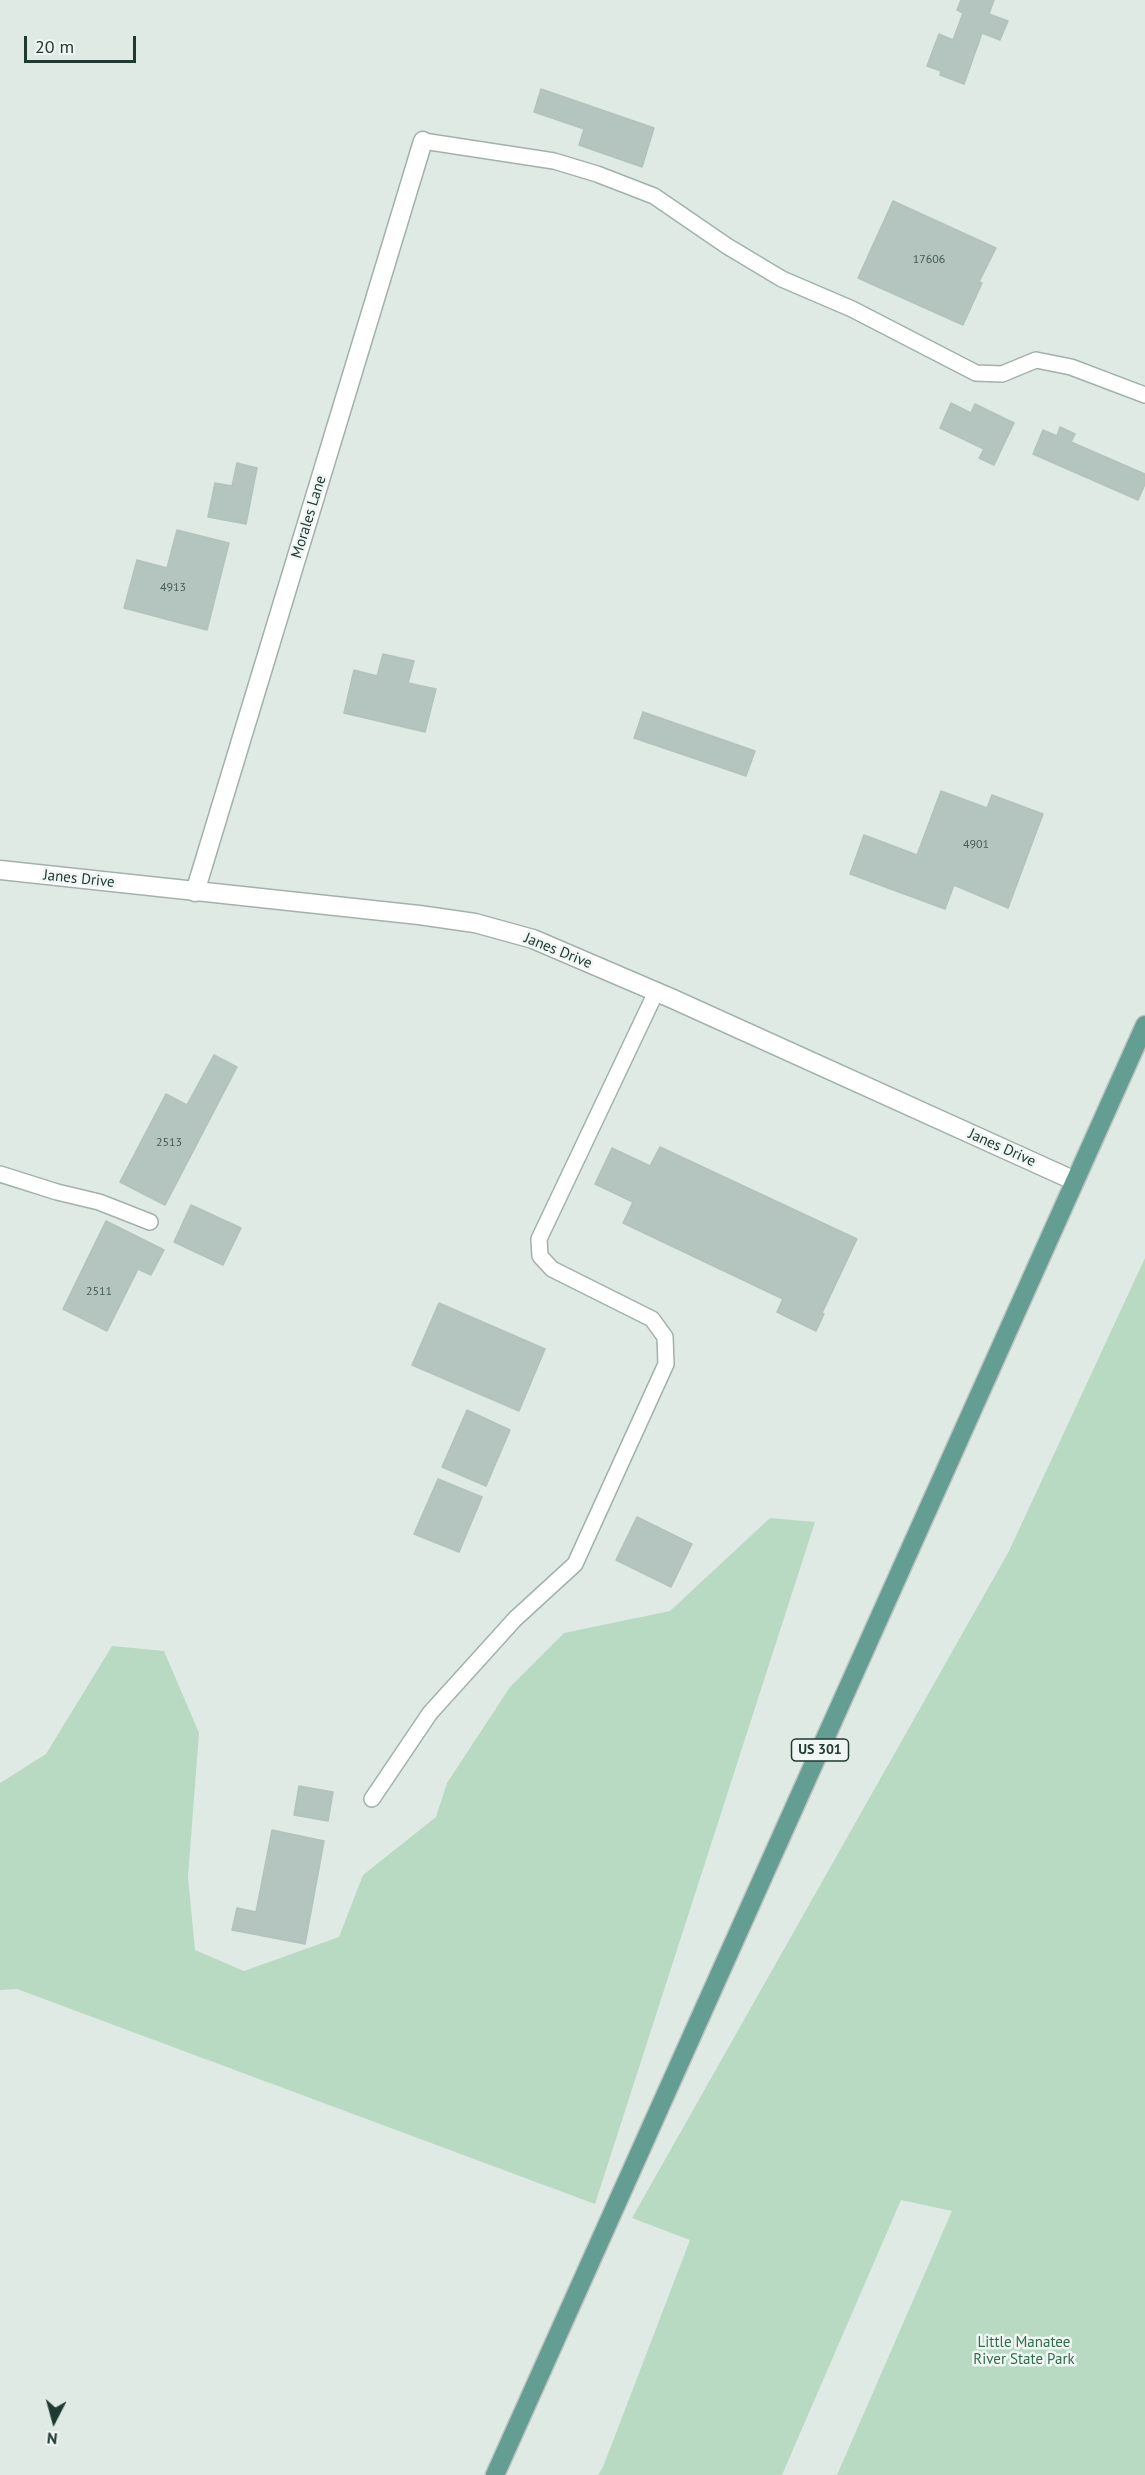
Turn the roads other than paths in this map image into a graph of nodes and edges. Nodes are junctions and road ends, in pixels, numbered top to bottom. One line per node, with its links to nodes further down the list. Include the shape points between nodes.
1 (423, 141): 2 (lane, via 554,161 654,196 782,279 852,309 976,373 1002,374 1036,360 1071,367); 4 (street, Morales Lane)
2 (1145, 395)
3 (0, 870): 4 (street, Janes Drive)
4 (195, 892): 5 (street, Janes Drive, via 475,923 533,939)
5 (656, 992): 8 (street, Janes Drive); 10 (lane, via 539,1239 540,1256 552,1269 652,1319 665,1337 666,1364 575,1564 515,1619 430,1713)
6 (1145, 1025): 8 (main road, US 301)
7 (0, 1174): 9 (lane, via 99,1202)
8 (1075, 1181): 11 (main road, US 301)
9 (150, 1222)
10 (372, 1799)
11 (495, 2475)

